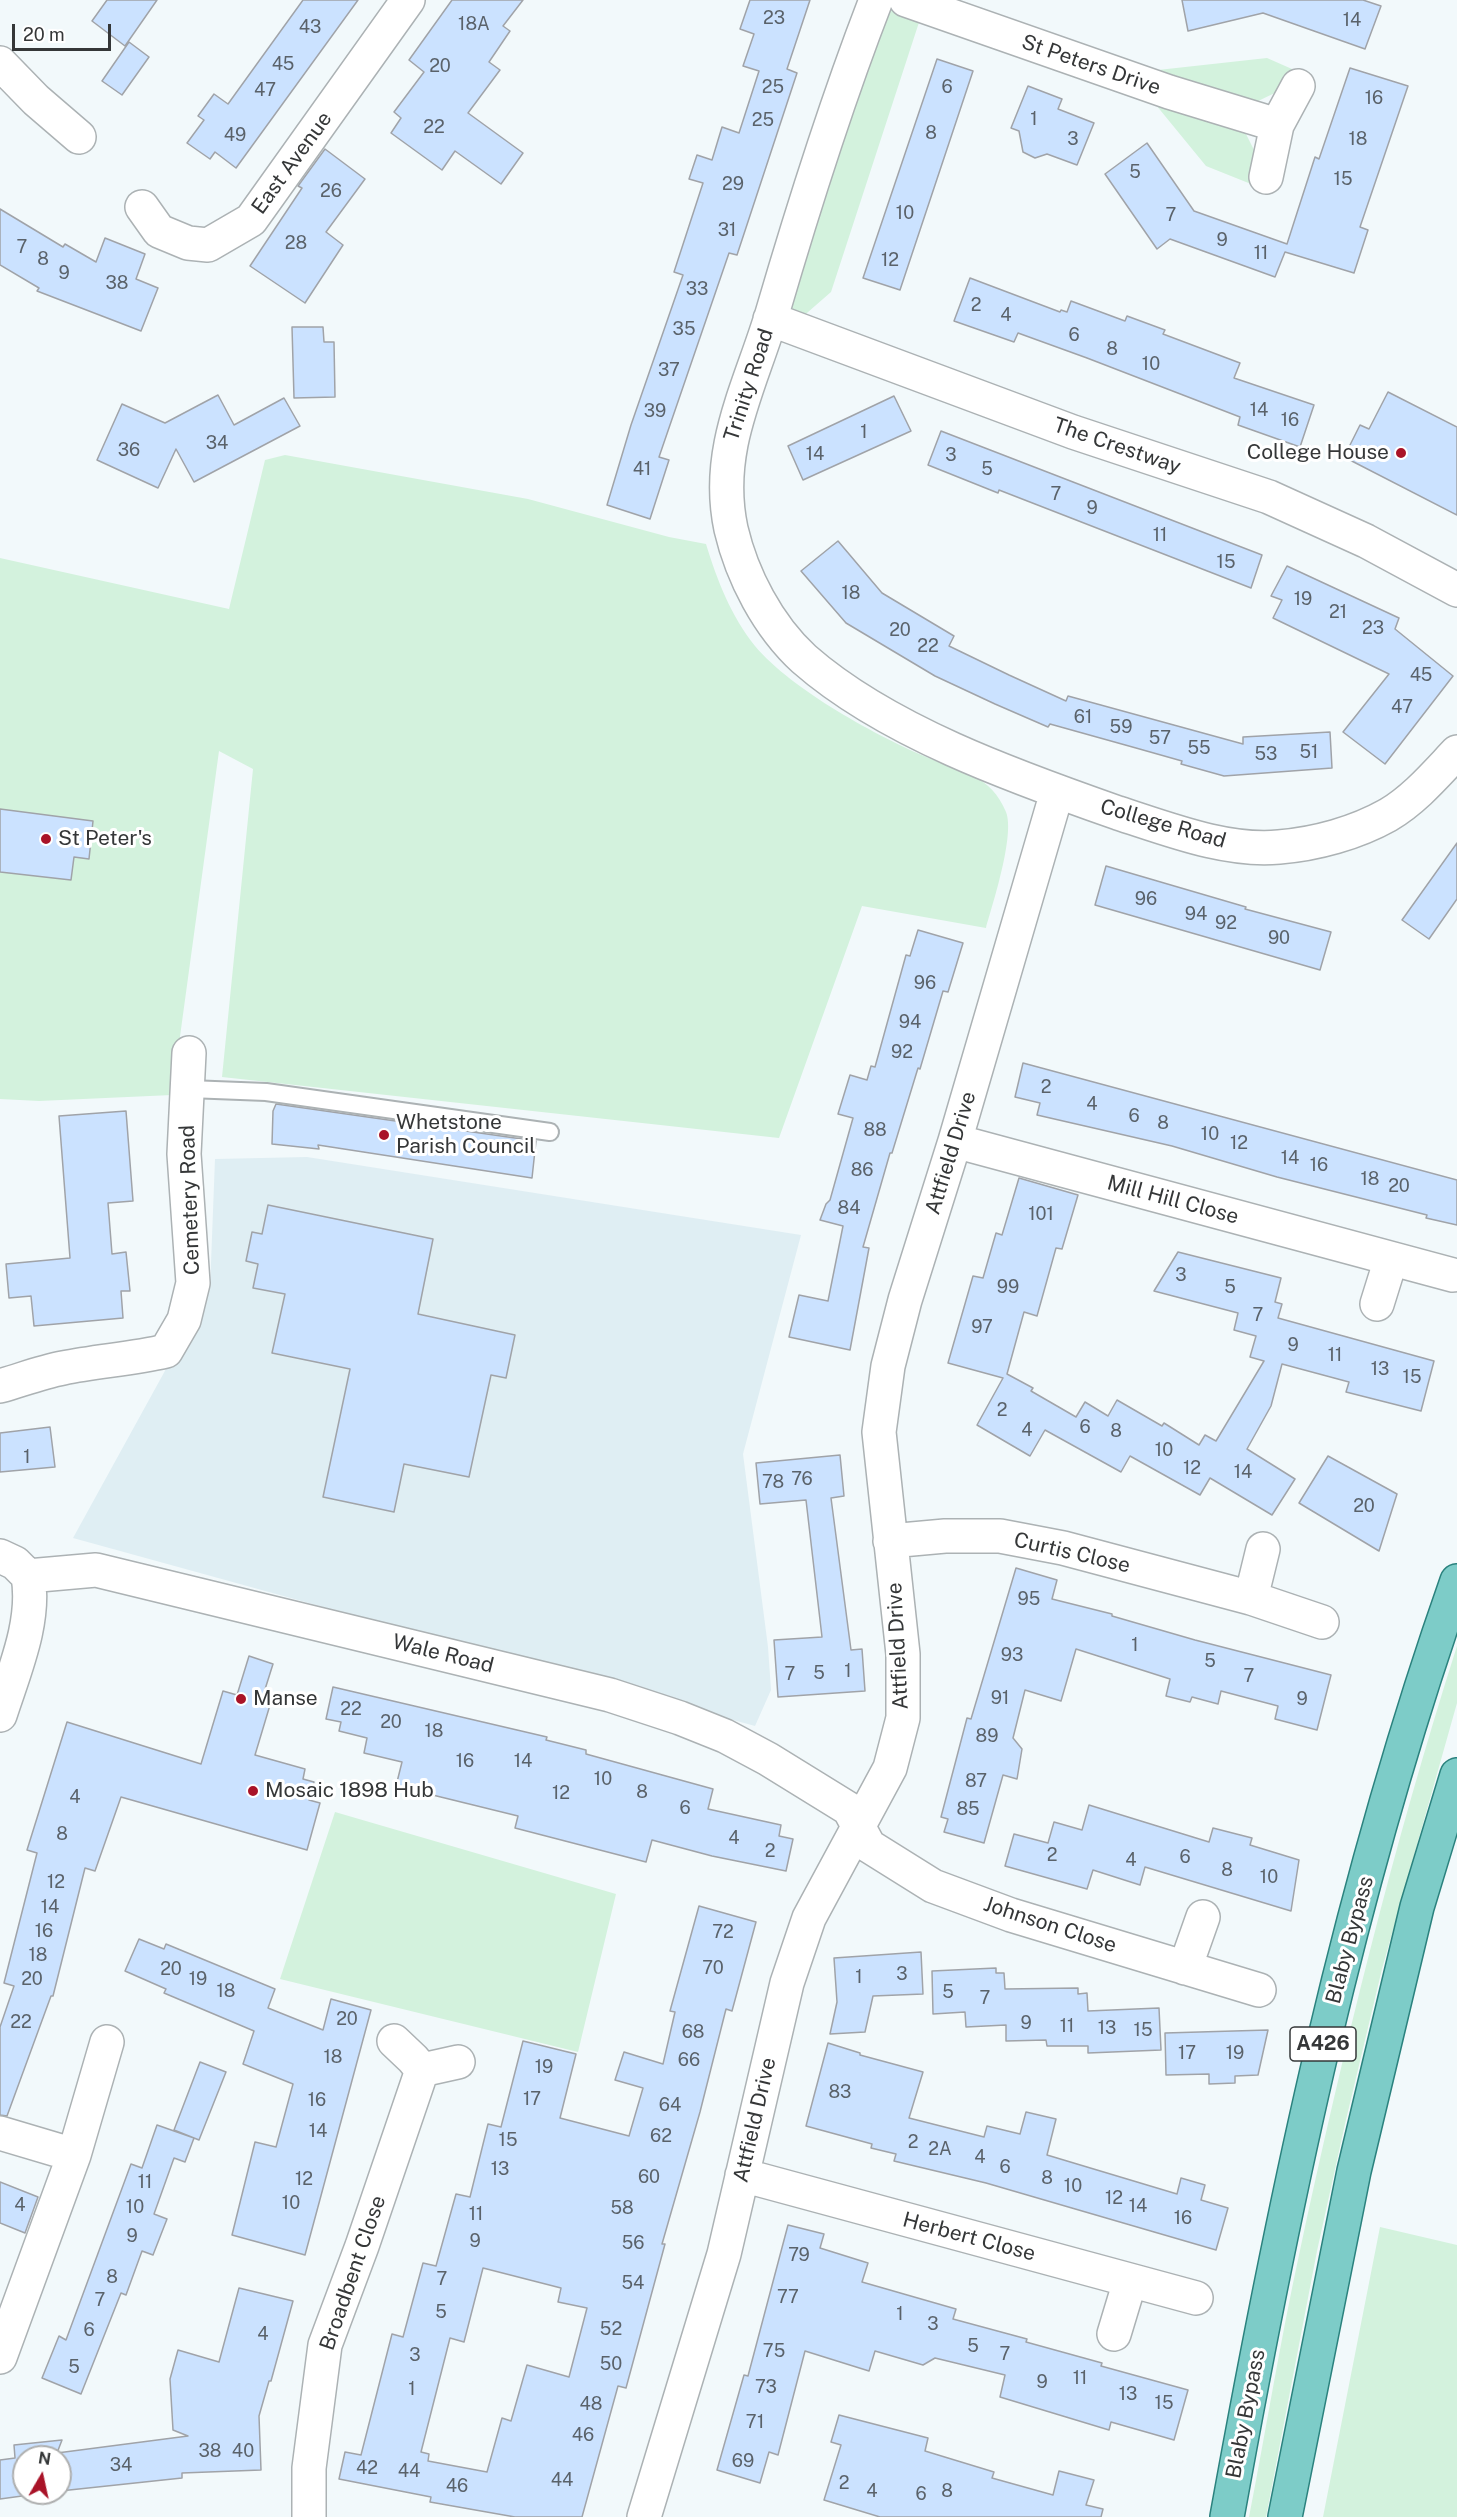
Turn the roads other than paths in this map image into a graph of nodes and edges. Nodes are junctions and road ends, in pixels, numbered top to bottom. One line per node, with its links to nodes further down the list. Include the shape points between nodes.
1 (408, 0): 9 (street, East Avenue, via 251,220 207,245 188,243 159,231)
2 (876, 0): 10 (street, Trinity Road, via 838,99)
3 (906, 0): 6 (street, St Peters Drive, via 1169,92)
4 (0, 63): 7 (street)
5 (1298, 86): 6 (street)
6 (1277, 125): 8 (street)
7 (79, 136)
8 (1266, 177)
9 (142, 207)
10 (770, 319): 11 (street, The Crestway, via 1073,432 1269,497 1366,541); 13 (street, Trinity Road, via 738,412 728,452 726,491 731,529 747,577 770,618 801,656 839,688 941,743)
11 (1457, 590)
12 (1457, 752): 13 (street, College Road, via 1423,788 1389,814 1336,837 1277,848 1216,843)
13 (1057, 792): 17 (street, Attfield Drive)
14 (189, 1053): 15 (street, Cemetery Road)
15 (189, 1089): 16 (lane, via 266,1092); 21 (street, Cemetery Road, via 184,1154 193,1283 184,1320 166,1351 61,1368)
16 (550, 1132)
17 (955, 1141): 18 (street, Mill Hill Close); 22 (street, Attfield Drive, via 888,1366 879,1432)
18 (1391, 1259): 19 (street, Mill Hill Close); 20 (street)
19 (1453, 1275)
20 (1377, 1304)
21 (0, 1386)
22 (891, 1541): 27 (street, Curtis Close, via 1000,1536 1063,1548); 31 (street, Attfield Drive, via 903,1654 903,1718 890,1768)
23 (1263, 1549): 27 (street)
24 (0, 1556): 25 (street, via 15,1563)
25 (28, 1576): 29 (street, via 28,1618); 31 (street, Wale Road, via 96,1570 610,1695 725,1736 849,1809)
26 (1457, 1581): 48 (main road, Blaby Bypass / A426, via 1388,1796 1329,2017)
27 (1251, 1598): 28 (street, Curtis Close)
28 (1322, 1623)
29 (2, 1704)
30 (1457, 1775): 49 (main road, A426, via 1417,1907 1354,2171)
31 (859, 1828): 33 (street, Johnson Close, via 869,1846 933,1886 1011,1915); 41 (street, Attfield Drive, via 809,1918 787,1983)
32 (1203, 1917): 33 (street)
33 (1185, 1968): 34 (street, Johnson Close)
34 (1259, 1990)
35 (394, 2041): 38 (street)
36 (107, 2042): 40 (street)
37 (458, 2062): 38 (street)
38 (422, 2070): 47 (street, Broadbent Close, via 325,2345 309,2468)
39 (0, 2133): 40 (street)
40 (74, 2155): 45 (street)
41 (742, 2175): 42 (street, Herbert Close); 46 (street, Attfield Drive, via 724,2254)
42 (1130, 2281): 43 (street, Herbert Close); 44 (street)
43 (1196, 2298)
44 (1114, 2334)
45 (2, 2347)
46 (651, 2515)
47 (309, 2517)
48 (1227, 2517)
49 (1285, 2517)

